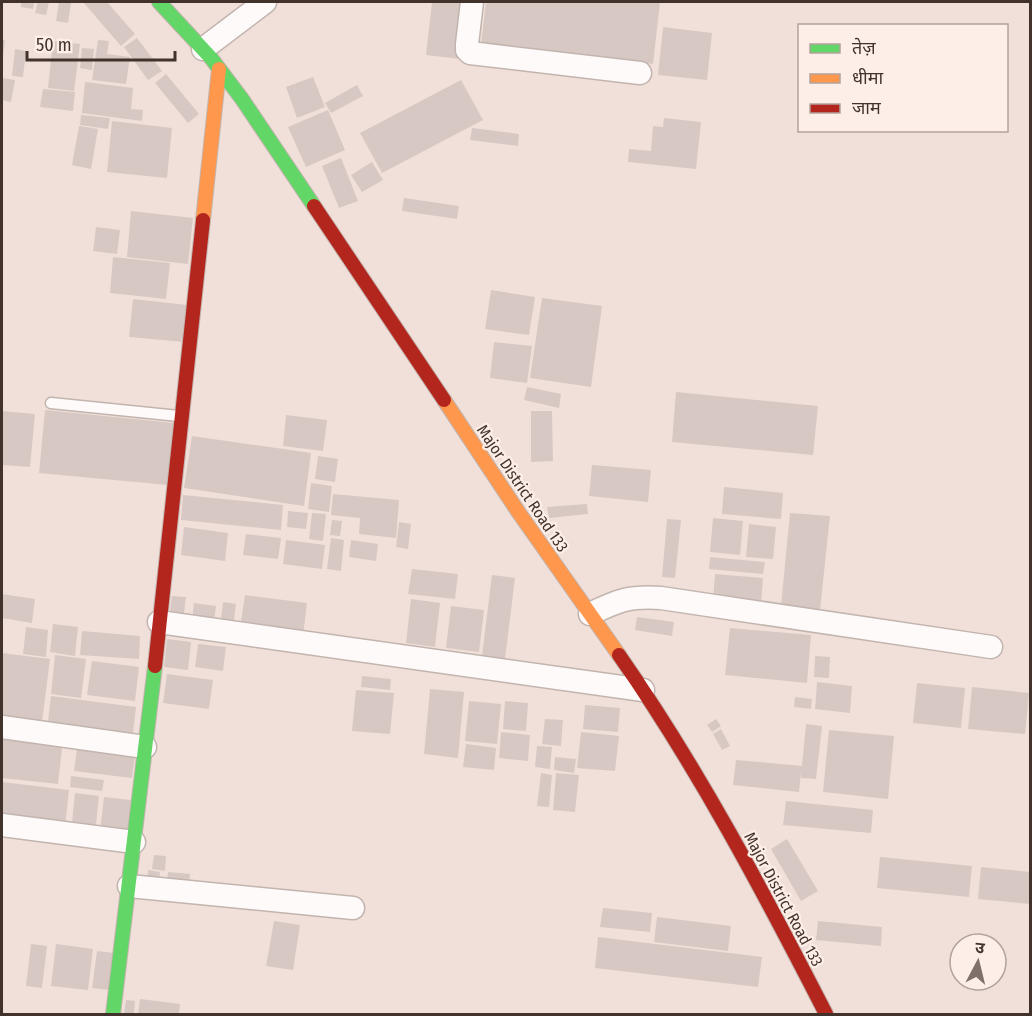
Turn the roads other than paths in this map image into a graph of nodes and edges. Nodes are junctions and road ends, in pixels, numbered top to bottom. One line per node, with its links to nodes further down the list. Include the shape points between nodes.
1 (159, 2): 4 (main road, Major District Road 133)
2 (265, 2): 4 (street)
3 (472, 2): 6 (street, via 467,44 470,53)
4 (203, 49): 5 (main road, Major District Road 133)
5 (219, 69): 8 (main road); 9 (main road, Major District Road 133)
6 (640, 73)
7 (51, 403): 8 (lane)
8 (182, 417): 10 (main road)
9 (590, 614): 11 (street, via 617,601 661,598); 12 (main road, Major District Road 133)
10 (159, 622): 12 (street); 14 (main road)
11 (991, 647)
12 (643, 690): 20 (main road, Major District Road 133, via 681,747)
13 (2, 727): 14 (street)
14 (145, 747): 16 (main road)
15 (2, 825): 16 (street)
16 (134, 842): 17 (main road)
17 (129, 886): 18 (street); 19 (main road)
18 (353, 908)
19 (113, 1014)
20 (826, 1014)

